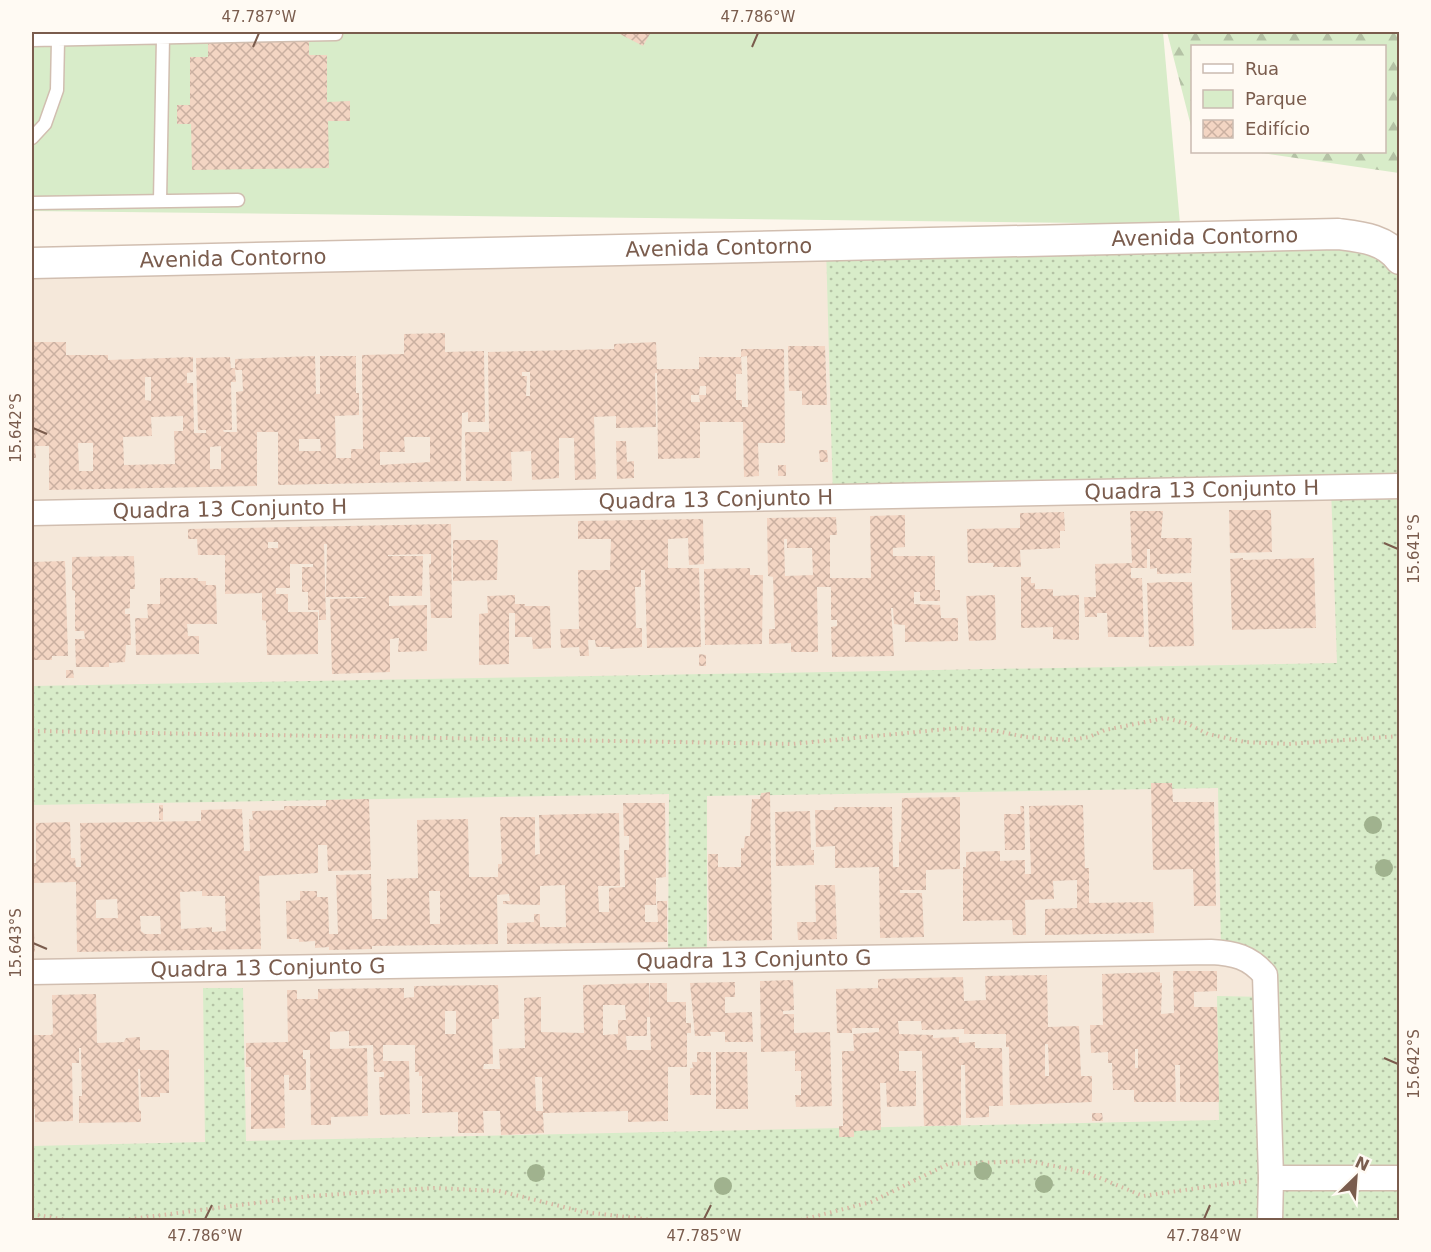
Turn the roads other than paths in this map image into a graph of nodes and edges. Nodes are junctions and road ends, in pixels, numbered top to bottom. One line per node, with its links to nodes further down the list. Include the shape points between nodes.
1 (336, 34): 2 (lane)
2 (163, 38): 4 (lane); 7 (lane)
3 (32, 40): 4 (lane)
4 (58, 40): 5 (lane, via 57,90 45,124)
5 (32, 138)
6 (238, 200): 7 (lane)
7 (160, 201): 8 (lane)
8 (32, 203)
9 (1400, 259): 10 (street, Avenida Contorno, via 1393,250 1369,237 1338,234)
10 (32, 263)
11 (1400, 486): 12 (street, Quadra 13 Conjunto H)
12 (32, 513)
13 (32, 972): 14 (street, Quadra 13 Conjunto G, via 1230,953 1245,957 1265,975)
14 (1271, 1178): 15 (street); 16 (street, Quadra 13 Conjunto G)
15 (1400, 1178)
16 (1270, 1221)

